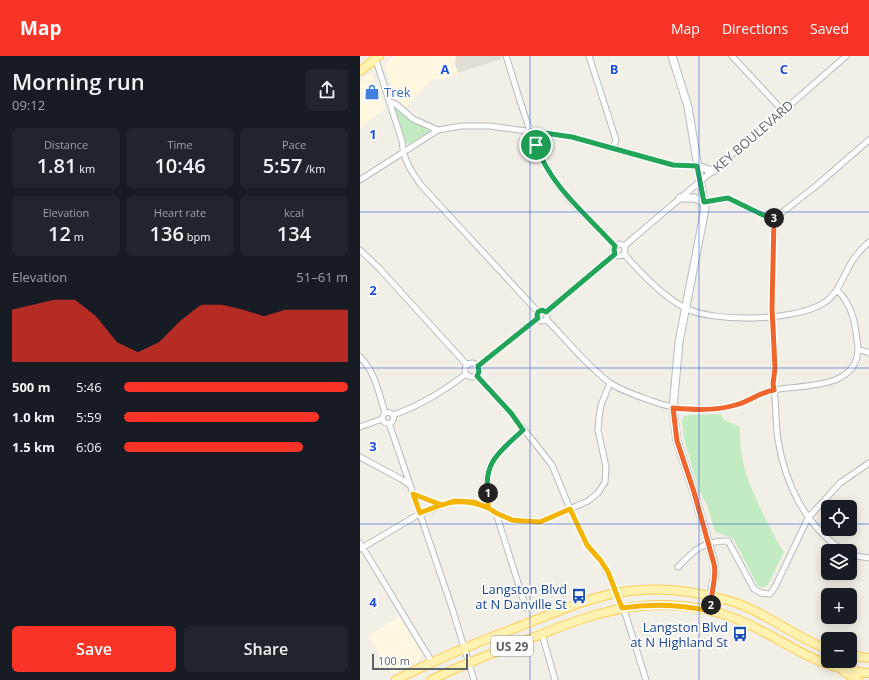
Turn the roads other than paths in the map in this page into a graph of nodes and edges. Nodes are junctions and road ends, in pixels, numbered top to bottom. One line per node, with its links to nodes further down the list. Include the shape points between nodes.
1 (506, 56): 11 (street)
2 (589, 56): 13 (street, via 616,140)
3 (672, 56): 15 (street, via 688,107)
4 (732, 56): 9 (street)
5 (846, 56): 9 (street, KEY BOULEVARD)
6 (376, 57): 7 (main road); 8 (street)
7 (360, 71)
8 (389, 101): 10 (street, via 413,119); 14 (street)
9 (783, 111): 16 (street, KEY BOULEVARD)
10 (438, 130): 11 (street, via 462,126 489,126); 14 (street)
11 (531, 131): 13 (street, via 572,137); 23 (street, via 546,166 564,193)
12 (869, 140): 21 (street)
13 (613, 148): 15 (street, via 673,165)
14 (403, 152): 17 (street); 30 (street, via 406,164 421,185)
15 (697, 166): 16 (street); 18 (street)
16 (713, 171): 18 (street, KEY BOULEVARD)
17 (360, 180)
18 (701, 181): 19 (street, KEY BOULEVARD); 20 (street)
19 (680, 198): 20 (street, via 694,198); 24 (street, KEY BOULEVARD)
20 (704, 202): 21 (street, via 728,198); 29 (street, via 704,220)
21 (775, 218): 33 (street)
22 (869, 242): 28 (street, via 851,263)
23 (615, 246): 24 (street); 26 (street)
24 (624, 246): 27 (street)
25 (360, 250): 38 (street)
26 (615, 254): 27 (street); 31 (street)
27 (624, 254): 29 (street, via 662,294)
28 (837, 290): 33 (street, via 822,304 795,315); 35 (street, via 851,309)
29 (686, 308): 33 (street, via 698,313 730,317); 44 (street, via 679,342)
30 (538, 312): 31 (street); 32 (street)
31 (546, 312): 34 (street)
32 (538, 318): 34 (street, via 541,321); 39 (street)
33 (772, 318): 43 (street)
34 (546, 319): 42 (street, via 589,365)
35 (858, 350): 36 (street); 43 (street, via 855,363 846,374 830,382)
36 (869, 353)
37 (360, 357): 45 (street, via 372,374)
38 (467, 365): 39 (street, via 472,363); 40 (street)
39 (478, 366): 41 (street)
40 (466, 374): 41 (street, via 471,377); 46 (street, via 433,398)
41 (477, 376): 50 (street)
42 (610, 383): 44 (street); 57 (street, via 601,405 598,430 606,467 605,482 598,493 588,501)
43 (774, 390): 44 (street, via 724,408); 60 (street, via 781,459 790,484)
44 (673, 408): 61 (street, via 677,441)
45 (386, 413): 46 (street); 47 (street)
46 (393, 415): 48 (street, via 393,420)
47 (382, 419): 48 (street); 49 (street)
48 (389, 423): 53 (street)
49 (360, 427)
50 (523, 430): 56 (street, via 500,451 491,464 487,476); 57 (street, via 552,465)
51 (360, 457): 53 (street)
52 (869, 463): 60 (street, via 840,483)
53 (410, 485): 54 (street)
54 (413, 494): 55 (street); 58 (street)
55 (442, 505): 56 (street, via 454,501 474,502); 58 (street)
56 (488, 508): 59 (street)
57 (570, 509): 59 (street, via 540,522 512,520); 67 (street, via 587,545 608,572)
58 (420, 513): 63 (street); 74 (street)
59 (496, 513): 69 (street)
60 (808, 518): 61 (street, via 770,594 754,589 728,541); 62 (street)
61 (709, 543): 66 (street, via 689,555); 68 (street, via 715,570)
62 (833, 544)
63 (361, 547): 77 (street)
64 (857, 555): 65 (street)
65 (869, 558)
66 (678, 567)
67 (616, 593): 68 (main road, US 29, via 662,590); 70 (street); 74 (main road, US 29, via 577,604)
68 (711, 596): 71 (street); 73 (main road, US 29, via 752,609)
69 (526, 608)
70 (622, 608): 71 (main road, US 29, via 667,605); 72 (main road, US 29); 86 (street)
71 (711, 611): 78 (main road, US 29, via 740,620)
72 (542, 634): 79 (main road, US 29); 85 (street)
73 (821, 646)
74 (464, 648): 77 (main road, US 29); 79 (street)
75 (857, 656): 76 (main road)
76 (869, 658)
77 (432, 662): 82 (main road, US 29)
78 (821, 662)
79 (469, 663): 83 (main road, US 29); 84 (street)
80 (838, 668): 81 (main road, US 29); 87 (main road)
81 (869, 673)
82 (396, 680)
83 (431, 680)
84 (474, 680)
85 (555, 680)
86 (646, 680)
87 (858, 680)

